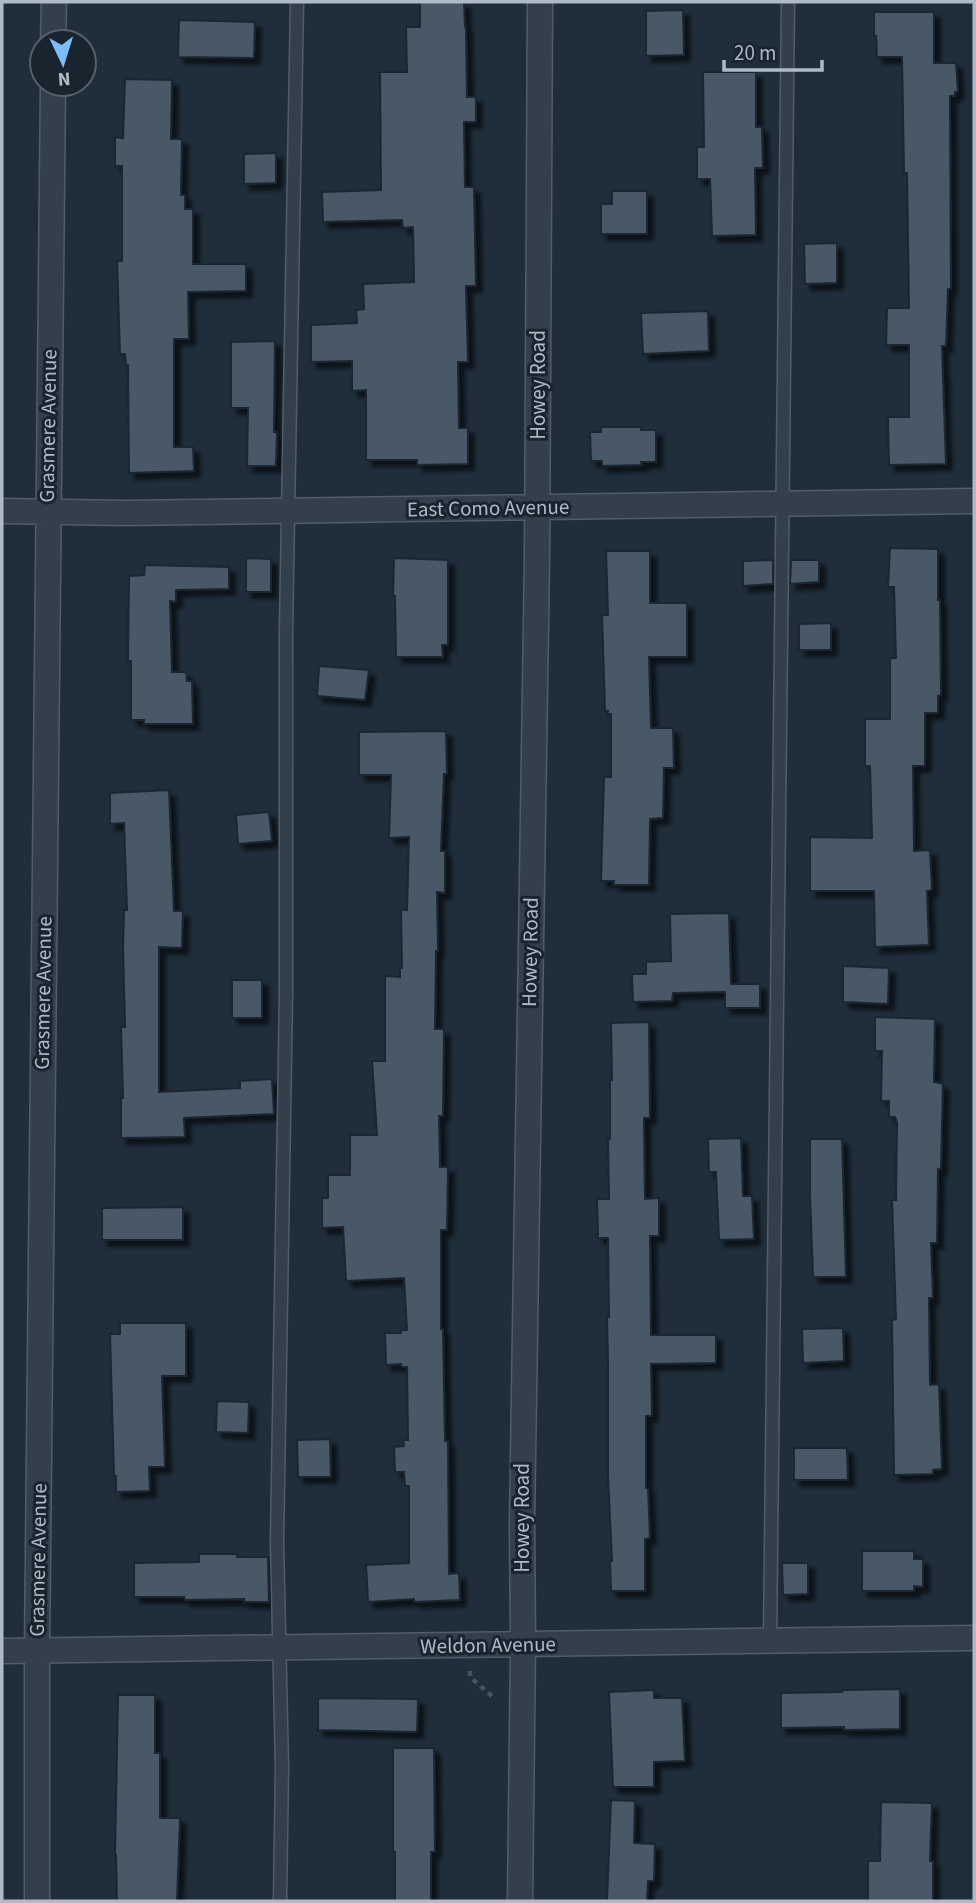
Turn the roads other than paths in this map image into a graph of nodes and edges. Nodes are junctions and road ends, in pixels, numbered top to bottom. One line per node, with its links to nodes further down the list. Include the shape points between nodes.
1 (54, 2): 5 (street)
2 (297, 2): 12 (lane)
3 (540, 2): 9 (street, Howey Road)
4 (788, 2): 8 (lane)
5 (53, 28)
6 (52, 98): 10 (street, Grasmere Avenue)
7 (974, 501): 8 (street, East Como Avenue)
8 (783, 505): 9 (street, East Como Avenue); 14 (lane)
9 (537, 508): 12 (street, East Como Avenue); 15 (street, Howey Road)
10 (47, 510): 11 (street, East Como Avenue); 12 (street, East Como Avenue); 18 (street, Grasmere Avenue)
11 (2, 511)
12 (289, 511): 16 (lane)
13 (974, 1638): 14 (street, Weldon Avenue)
14 (770, 1641): 15 (street, Weldon Avenue)
15 (523, 1645): 16 (street, Weldon Avenue); 21 (street, Howey Road)
16 (279, 1648): 18 (street, Weldon Avenue); 20 (lane)
17 (2, 1651): 18 (street, Weldon Avenue)
18 (37, 1651): 19 (street, Grasmere Avenue)
19 (37, 1901)
20 (280, 1901)
21 (520, 1901)

